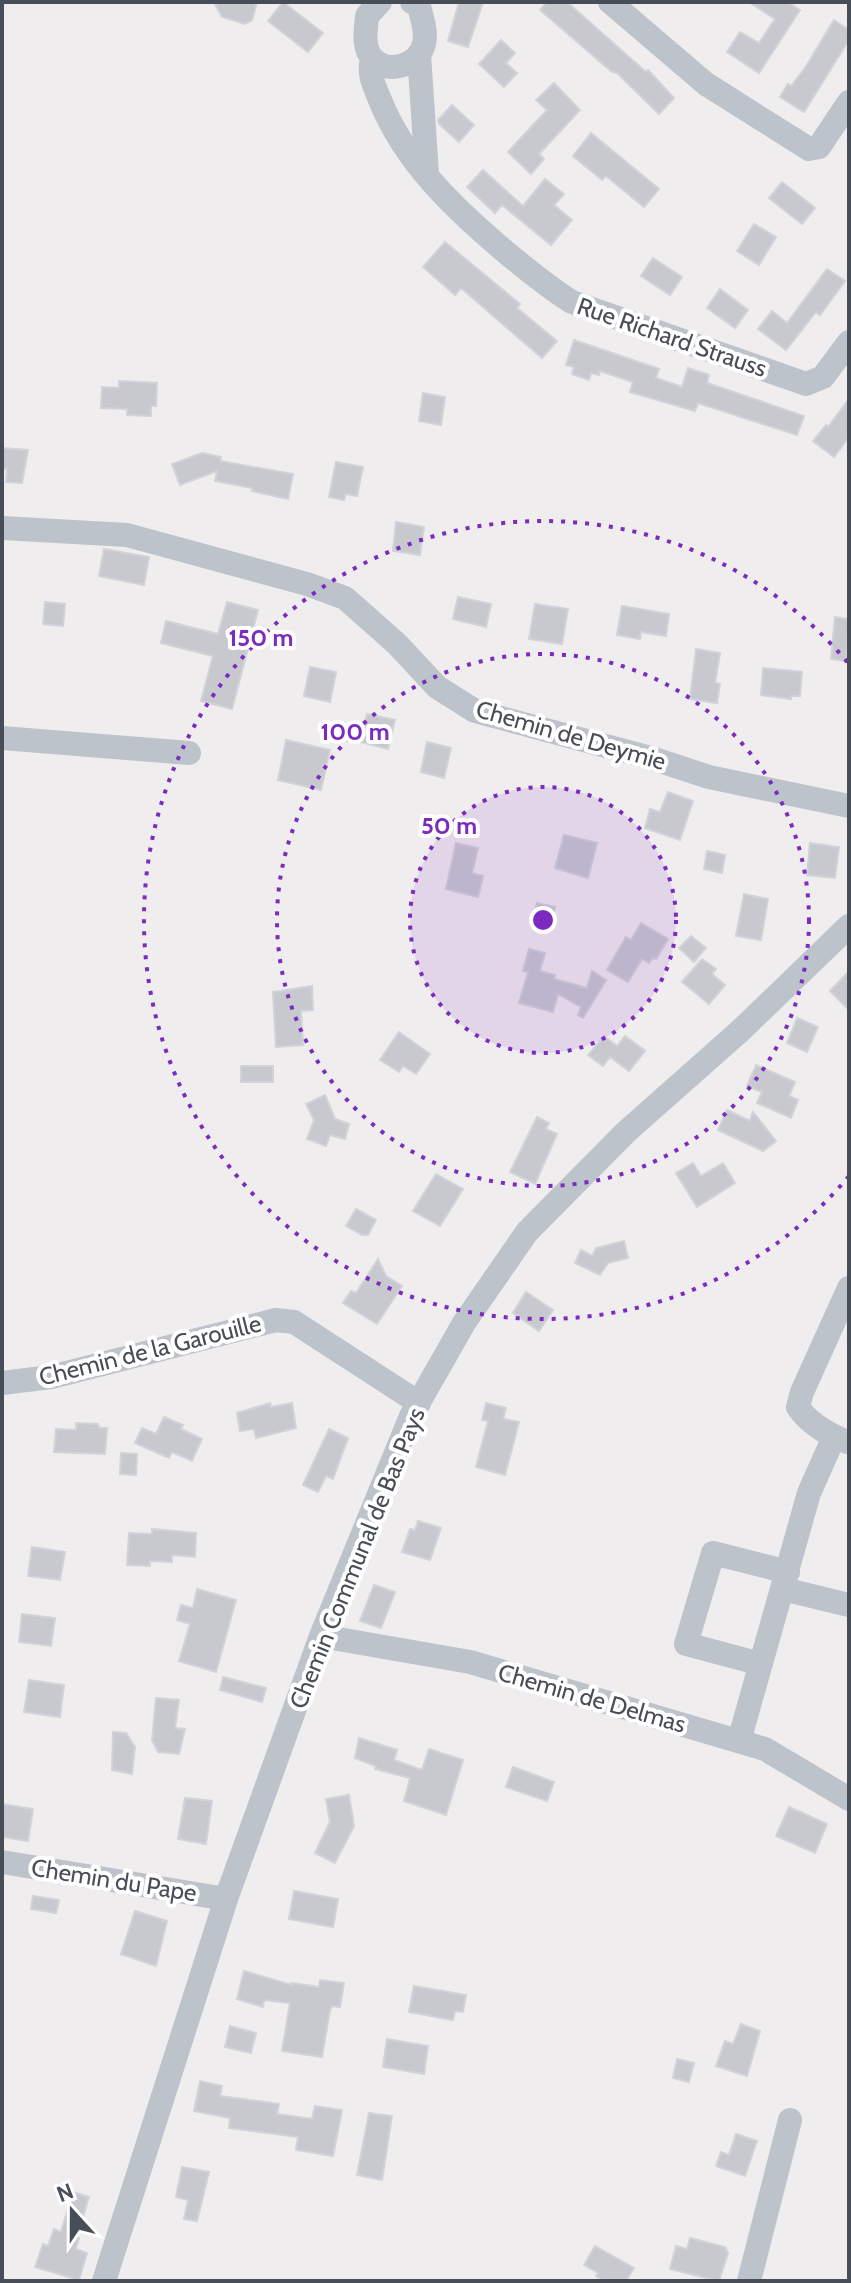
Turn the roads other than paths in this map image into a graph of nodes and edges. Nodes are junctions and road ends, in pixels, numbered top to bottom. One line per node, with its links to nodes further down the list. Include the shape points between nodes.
1 (610, 2): 4 (street)
2 (418, 3): 5 (street, via 424,29)
3 (365, 7): 6 (street, Rue Richard Strauss, via 366,46)
4 (639, 11): 7 (street, via 706,84 809,149 819,147)
5 (419, 54): 6 (street, via 402,66 386,67); 8 (street)
6 (372, 59): 8 (street, Rue Richard Strauss, via 370,75 387,119)
7 (849, 102)
8 (427, 174): 9 (street, Rue Richard Strauss, via 463,216 572,302 806,384 823,377)
9 (849, 342)
10 (2, 528): 13 (street, Chemin de Deymie, via 127,535 307,584 345,598 437,687 475,711 709,777)
11 (2, 738): 12 (street)
12 (189, 753)
13 (849, 806)
14 (849, 926): 17 (street, Chemin Communal de Bas Pays, via 626,1132 527,1232 464,1323)
15 (849, 1288): 18 (street, via 798,1407 805,1418)
16 (2, 1383): 17 (street, Chemin de la Garouille, via 51,1377 276,1320 294,1322)
17 (419, 1403): 21 (street, Chemin Communal de Bas Pays)
18 (842, 1440): 19 (street, via 809,1493)
19 (785, 1580): 20 (street); 22 (street); 22 (street, via 713,1553 686,1644)
20 (849, 1605)
21 (321, 1636): 23 (street, Chemin de Delmas, via 470,1662); 26 (street, Chemin Communal de Bas Pays)
22 (761, 1664): 23 (street)
23 (739, 1741): 24 (street, Chemin de Delmas, via 765,1749)
24 (849, 1799)
25 (2, 1862): 26 (street, Chemin du Pape)
26 (226, 1899): 28 (street, Chemin Communal de Bas Pays)
27 (790, 2120): 29 (street)
28 (104, 2281)
29 (749, 2281)

